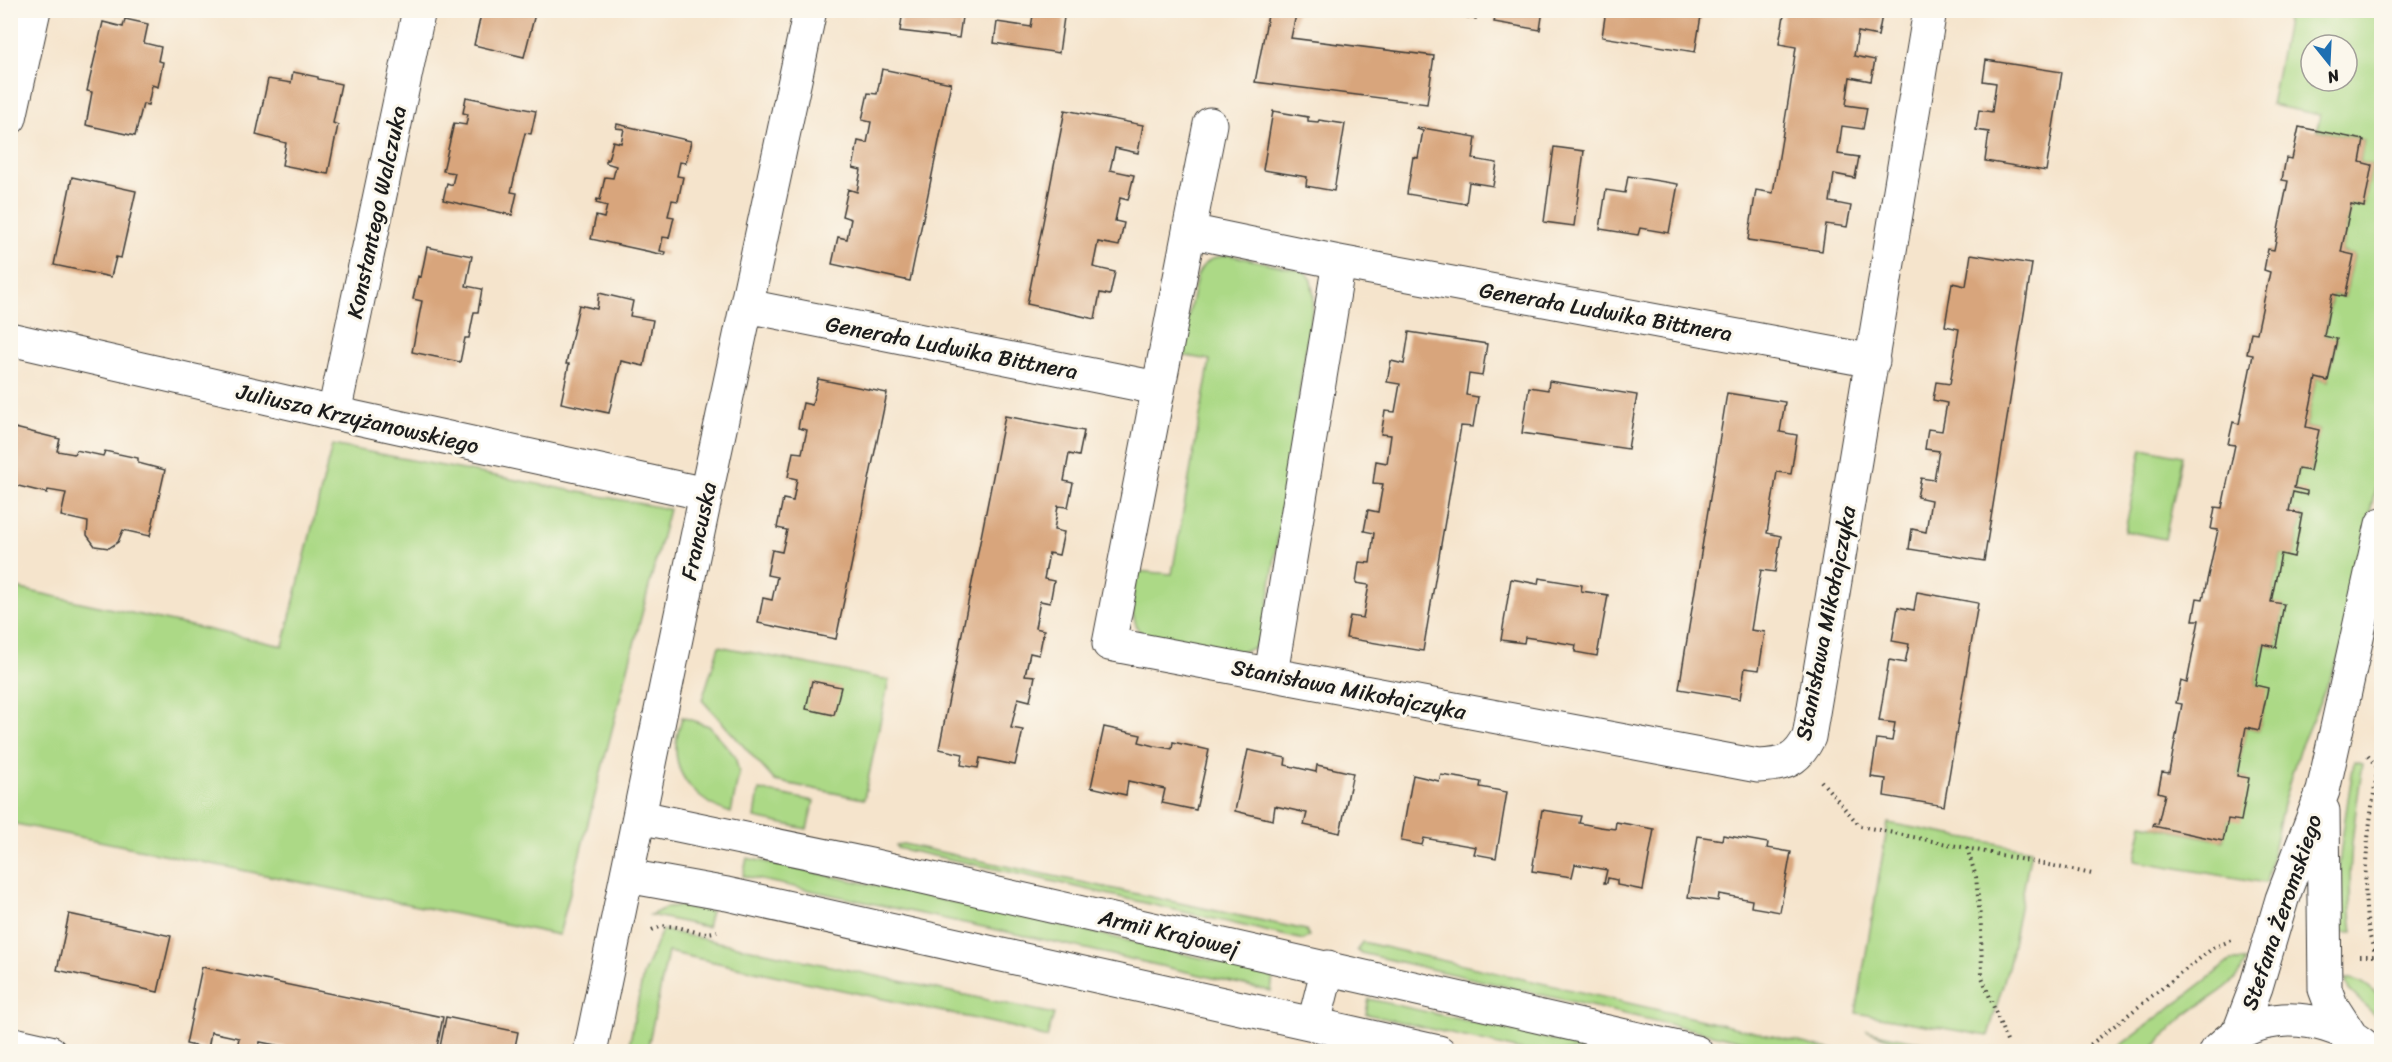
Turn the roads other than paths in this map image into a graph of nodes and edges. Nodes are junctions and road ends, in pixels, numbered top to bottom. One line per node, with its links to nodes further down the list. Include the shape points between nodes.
1 (34, 10): 5 (street)
2 (419, 10): 14 (street, Konstantego Walczuka)
3 (810, 10): 10 (street, Francuska)
4 (1930, 10): 12 (street, Stanisława Mikołajczyka)
5 (16, 66): 6 (street)
6 (10, 118)
7 (1210, 124): 8 (street)
8 (1189, 231): 9 (street, Generała Ludwika Bittnera); 13 (street)
9 (1339, 262): 12 (street, Generała Ludwika Bittnera); 17 (street)
10 (747, 306): 13 (street, Generała Ludwika Bittnera); 15 (street, Francuska)
11 (10, 339): 14 (street, Juliusza Krzyżanowskiego)
12 (1872, 361): 17 (street, Stanisława Mikołajczyka, via 1809,737 1802,751 1786,763 1758,766)
13 (1157, 388): 17 (street, Stanisława Mikołajczyka, via 1109,644)
14 (334, 413): 15 (street, Juliusza Krzyżanowskiego)
15 (706, 494): 19 (street, Francuska)
16 (2382, 524): 18 (street, Stefana Żeromskiego)
17 (1271, 674)
18 (2323, 791): 23 (street, Stefana Żeromskiego, via 2282,899 2256,987); 25 (street, Stefana Żeromskiego, via 2325,989 2331,1005)
19 (640, 817): 20 (street, Francuska); 21 (street, Armii Krajowej)
20 (627, 876): 22 (street, via 727,894); 27 (street, Francuska)
21 (1328, 968): 22 (street); 29 (street, Armii Krajowej)
22 (1314, 1023): 28 (street)
23 (2227, 1042): 25 (street, via 2266,1023 2296,1020 2324,1025)
24 (10, 1043): 26 (street)
25 (2361, 1044)
26 (50, 1052)
27 (590, 1052)
28 (1439, 1052)
29 (1696, 1052)

